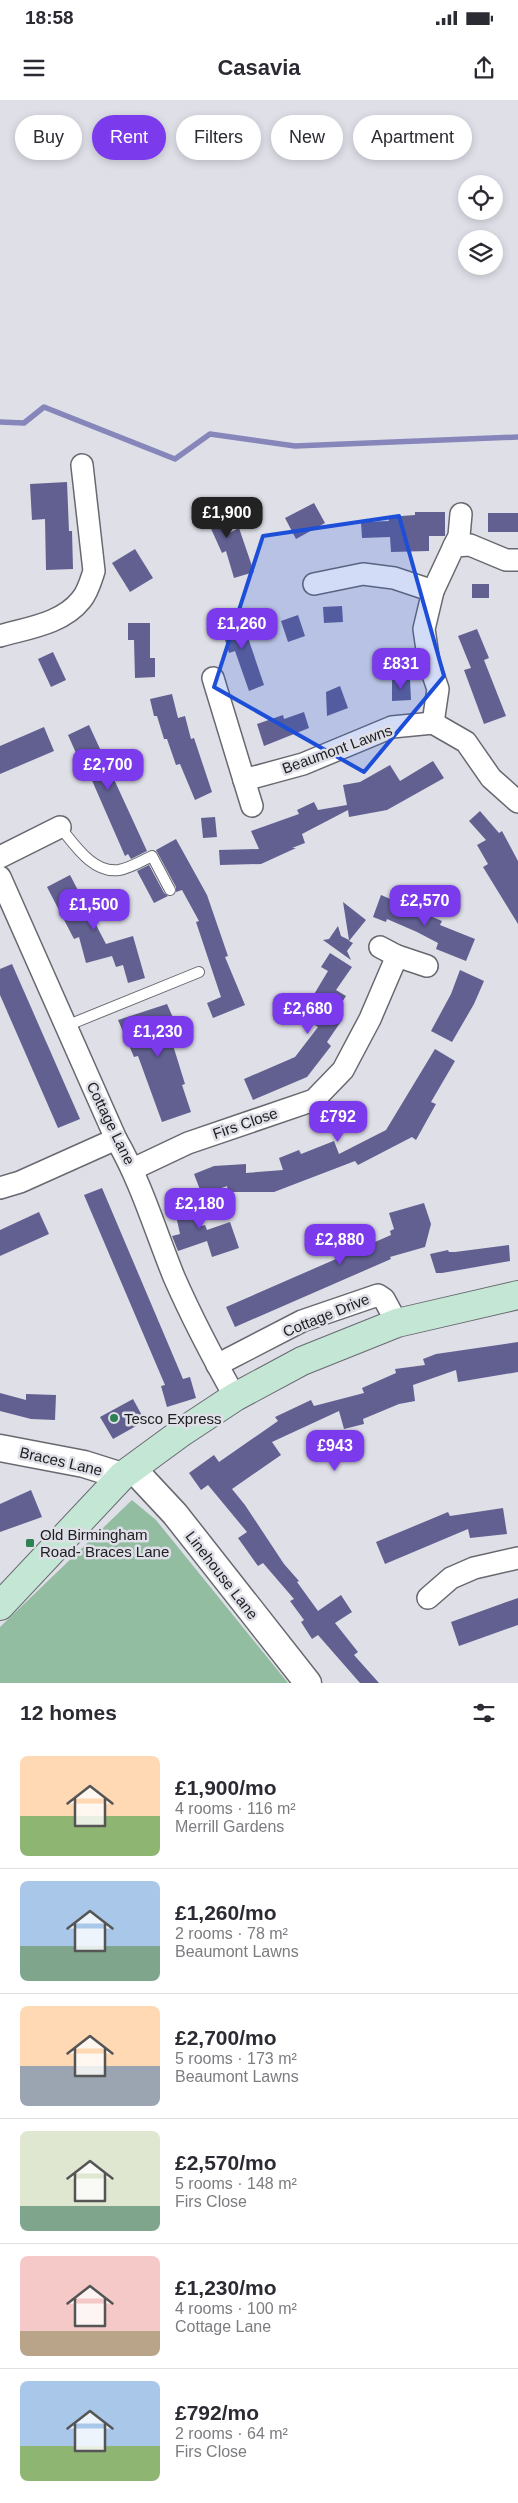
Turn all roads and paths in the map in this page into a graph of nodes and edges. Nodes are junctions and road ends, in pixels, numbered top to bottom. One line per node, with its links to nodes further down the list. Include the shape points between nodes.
1 (82, 465): 7 (street, via 94,571 89,586 81,600 54,621)
2 (461, 514): 3 (street, via 459,536)
3 (454, 546): 4 (street, via 470,545 506,560); 6 (street)
4 (518, 560)
5 (314, 584): 6 (street, via 363,574 394,578)
6 (434, 591): 9 (street, via 424,629 429,663 438,688)
7 (0, 636)
8 (213, 678): 10 (street, via 211,702)
9 (433, 723): 10 (street, Beaumont Lawns, via 392,728 303,764); 11 (street, via 466,742 491,778)
10 (244, 780): 12 (street)
11 (518, 802)
12 (252, 806)
13 (60, 827): 14 (street); 16 (lane, via 99,868 118,870 152,856)
14 (0, 857)
15 (0, 877): 19 (street, Cottage Lane)
16 (170, 890)
17 (427, 966): 21 (street, Firs Close, via 388,951 370,1019 343,1070 314,1100 188,1143)
18 (199, 972): 19 (lane)
19 (66, 1026): 20 (street, Cottage Lane)
20 (116, 1139): 21 (street, Cottage Lane); 22 (street)
21 (134, 1169): 25 (street, Cottage Lane, via 175,1277)
22 (0, 1188)
23 (518, 1295): 24 (main road)
24 (397, 1323): 25 (street, Cottage Drive, via 378,1294 302,1321); 26 (main road, via 302,1361)
25 (217, 1366): 26 (street, Cottage Lane)
26 (235, 1396): 28 (main road)
27 (0, 1448): 28 (street, Braces Lane)
28 (128, 1473): 31 (main road); 32 (street, Linehouse Lane, via 175,1514)
29 (518, 1558): 30 (street, via 474,1568 450,1578)
30 (428, 1598)
31 (0, 1606)
32 (308, 1683)

